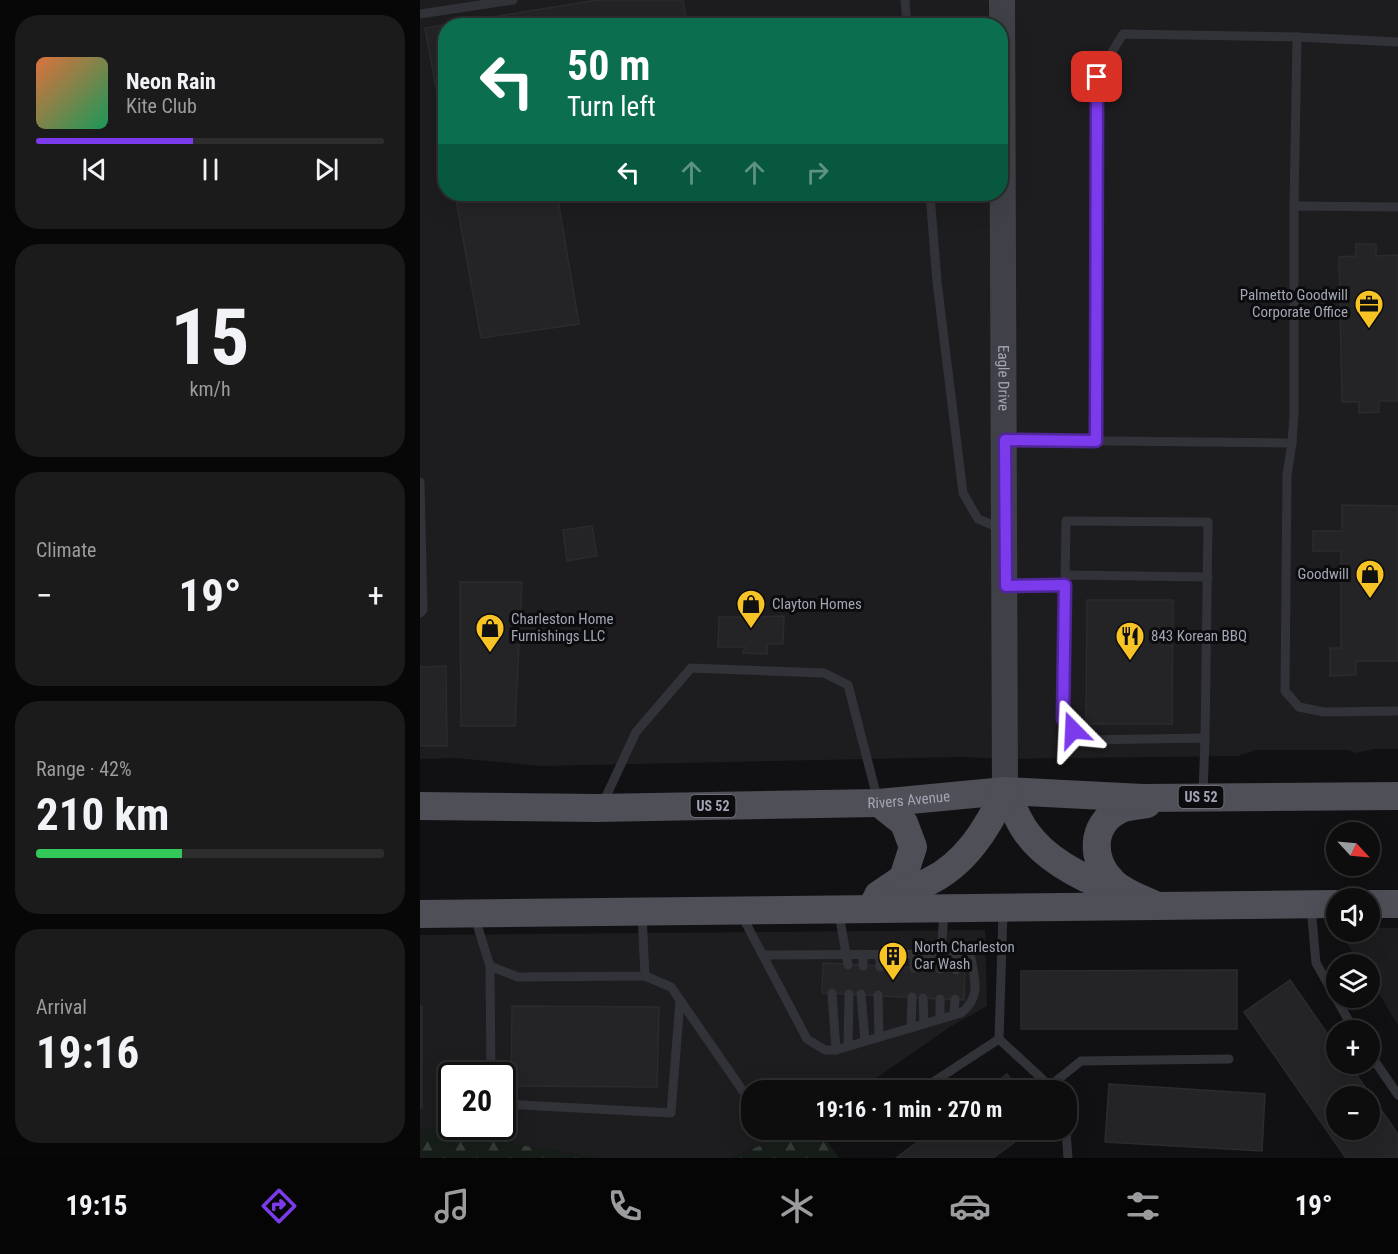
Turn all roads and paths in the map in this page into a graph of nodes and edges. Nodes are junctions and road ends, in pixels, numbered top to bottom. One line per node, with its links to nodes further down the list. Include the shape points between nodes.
1 (513, 0): 4 (lane)
2 (905, 0): 5 (lane)
3 (1002, 0): 6 (street, Eagle Drive)
4 (420, 14)
5 (906, 18)
6 (1002, 18)
7 (1297, 37): 8 (lane); 11 (lane); 14 (lane, via 1123,34 1097,77)
8 (1398, 42)
9 (931, 201): 17 (lane, via 963,493 978,519)
10 (1003, 201): 13 (street, Eagle Drive)
11 (1294, 206): 12 (lane); 15 (lane)
12 (1398, 207)
13 (1005, 440): 14 (lane); 17 (street, Eagle Drive)
14 (1096, 441): 15 (lane)
15 (1292, 443): 22 (lane, via 1287,475 1285,692 1299,707 1324,712)
16 (420, 482): 21 (lane)
17 (1005, 530): 20 (street, Eagle Drive)
18 (1208, 577): 19 (lane); 19 (lane, via 1208,522 1066,521); 23 (lane)
19 (1065, 580): 20 (lane); 23 (lane, via 1063,719 1084,740)
20 (1006, 586): 24 (street, Eagle Drive)
21 (420, 613)
22 (1398, 711)
23 (1205, 738): 26 (lane)
24 (1005, 791): 26 (main road, Rivers Avenue / US 52); 27 (main road, Rivers Avenue / US 52); 33 (main road, via 1026,833 1047,854 1098,885); 35 (main road, via 979,840 930,881)
25 (1398, 796): 26 (main road, Rivers Avenue / US 52)
26 (1193, 798): 33 (main road, via 1120,809 1104,821 1098,834 1095,850 1099,865 1113,884)
27 (879, 803): 29 (main road, Rivers Avenue / US 52); 29 (lane, via 848,685 824,673 691,668 636,732); 35 (main road, via 904,823 913,847 910,862 903,878)
28 (420, 806): 29 (main road, Rivers Avenue / US 52)
29 (601, 808)
30 (1324, 904): 33 (main road); 71 (lane, via 1316,963)
31 (1380, 904): 32 (main road)
32 (1398, 904)
33 (1156, 906): 34 (main road)
34 (1003, 907): 36 (main road); 75 (lane)
35 (847, 908): 36 (main road); 37 (main road); 41 (lane)
36 (944, 908): 47 (lane)
37 (738, 910): 38 (main road); 49 (lane)
38 (642, 911): 39 (main road); 59 (lane)
39 (474, 913): 40 (main road); 51 (lane)
40 (420, 914)
41 (847, 953): 42 (lane); 43 (lane); 52 (lane)
42 (832, 954): 49 (lane); 50 (lane)
43 (863, 954): 44 (lane); 53 (lane)
44 (880, 954): 45 (lane); 54 (lane)
45 (914, 954): 46 (lane); 55 (lane)
46 (925, 954): 47 (lane); 56 (lane)
47 (941, 954): 48 (lane); 57 (lane)
48 (957, 954): 58 (lane); 69 (lane, via 971,958 976,991 971,1005)
49 (764, 955): 78 (lane, via 807,1039 825,1050)
50 (832, 964)
51 (490, 966): 59 (lane, via 518,977); 80 (lane)
52 (848, 966)
53 (863, 966)
54 (880, 967)
55 (914, 968)
56 (925, 968)
57 (940, 969)
58 (956, 970)
59 (645, 976): 68 (lane, via 670,987)
60 (832, 993): 78 (lane)
61 (849, 994): 77 (lane)
62 (861, 994): 76 (lane)
63 (878, 995): 74 (lane)
64 (912, 997): 73 (lane)
65 (923, 998): 72 (lane)
66 (940, 999): 70 (lane)
67 (955, 999): 69 (lane)
68 (680, 1001): 85 (lane); 87 (lane, via 671,1113)
69 (954, 1015): 70 (lane)
70 (940, 1019): 72 (lane)
71 (1348, 1020)
72 (924, 1024): 73 (lane)
73 (911, 1028): 74 (lane)
74 (879, 1037): 76 (lane)
75 (999, 1039): 82 (lane); 83 (lane)
76 (865, 1041): 77 (lane)
77 (848, 1045): 78 (lane)
78 (836, 1050)
79 (1229, 1059): 84 (lane, via 1081,1061)
80 (490, 1062)
81 (1380, 1069): 86 (lane)
82 (936, 1080)
83 (1043, 1080)
84 (1061, 1080)
85 (741, 1088)
86 (1398, 1095)
87 (516, 1105)
88 (1067, 1140): 89 (lane)
89 (1068, 1158)

